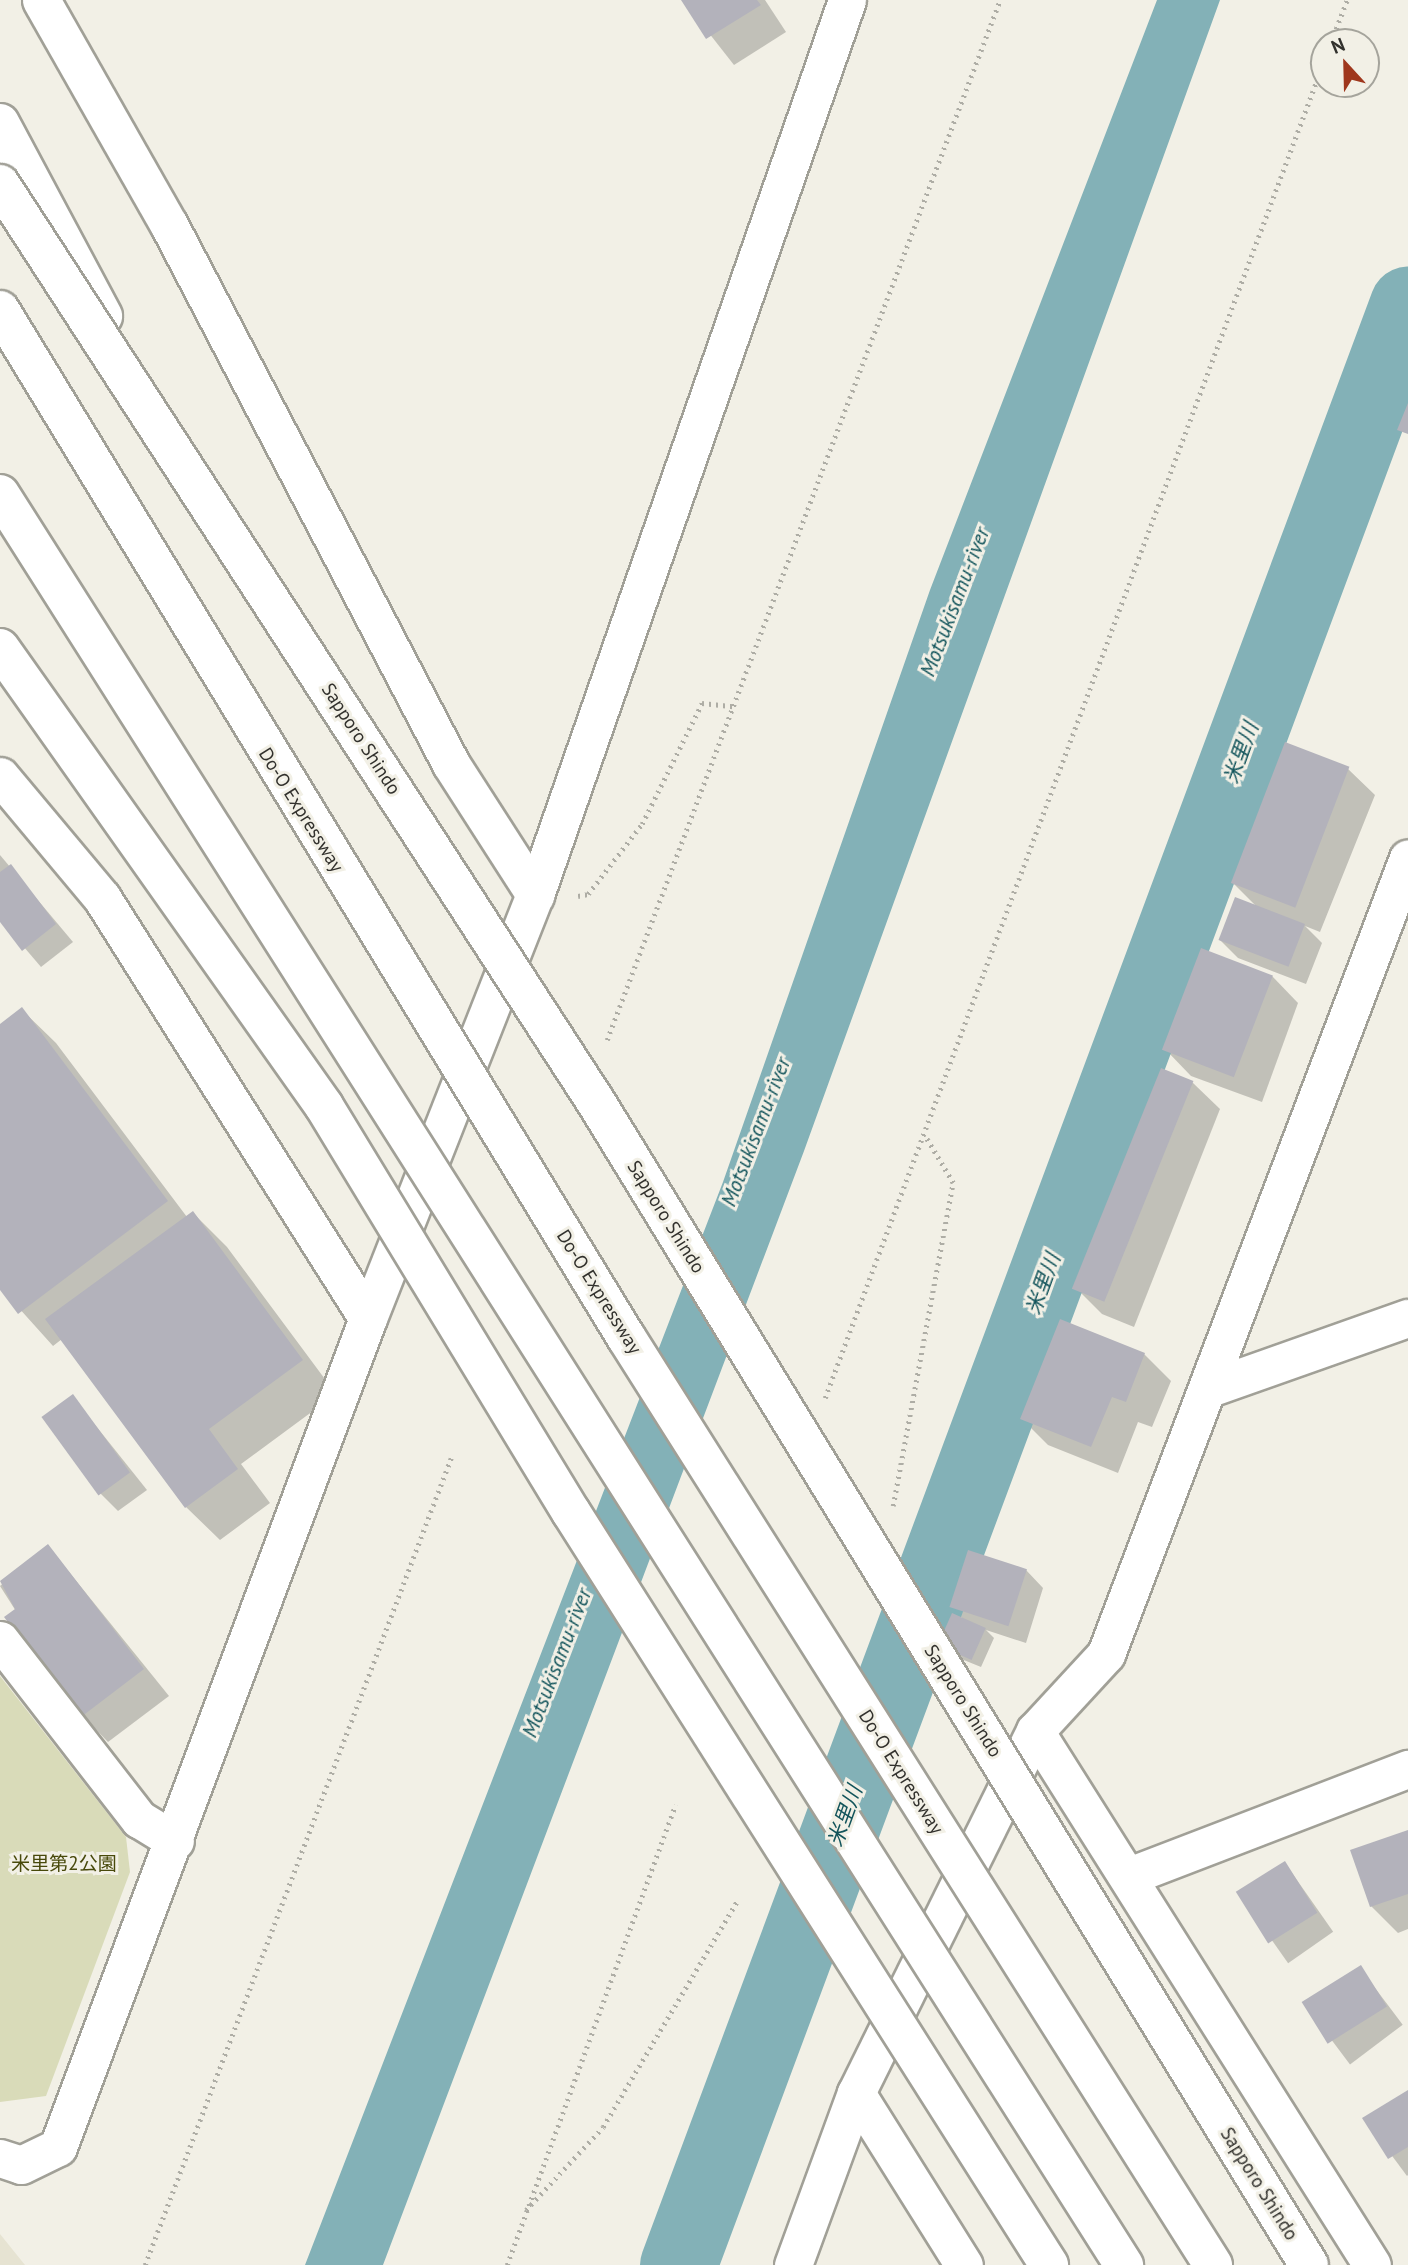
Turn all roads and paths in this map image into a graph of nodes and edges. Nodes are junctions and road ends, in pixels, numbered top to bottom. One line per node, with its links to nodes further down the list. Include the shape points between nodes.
1 (41, 0): 16 (street, via 169,225 451,764)
2 (847, 0): 16 (street)
3 (1000, 0): 13 (path)
4 (1346, 0): 5 (path)
5 (1336, 28)
6 (1310, 98): 18 (path)
7 (0, 123): 10 (highway, bridge)
8 (0, 184): 10 (highway, Sapporo Shindo, bridge)
9 (0, 310): 41 (highway, Do-O Expressway, bridge, via 619,1325)
10 (184, 465): 42 (highway, Sapporo Shindo, bridge, via 603,1113)
11 (0, 494): 40 (highway, bridge)
12 (0, 648): 39 (highway, bridge, via 324,1106 578,1524)
13 (733, 706): 16 (path, via 702,704 642,824 587,894 550,903); 17 (path)
14 (0, 776): 19 (street, via 103,898)
15 (1408, 858): 21 (street)
16 (535, 895): 19 (street)
17 (603, 1049)
18 (924, 1135): 22 (path); 24 (path, via 953,1183)
19 (368, 1318): 29 (street)
20 (1408, 1318): 21 (street)
21 (1207, 1389): 26 (street, via 1107,1654)
22 (821, 1409)
23 (451, 1458): 35 (path)
24 (891, 1516)
25 (0, 1640): 29 (street, via 139,1819)
26 (1035, 1731): 30 (street); 32 (street)
27 (1408, 1769): 30 (street)
28 (675, 1805): 34 (path)
29 (175, 1841): 33 (street, via 58,2147 21,2165)
30 (1129, 1876): 43 (street)
31 (738, 1900): 34 (path, via 603,2127)
32 (856, 2093): 37 (street); 38 (street)
33 (0, 2158)
34 (524, 2212): 36 (path)
35 (145, 2265)
36 (507, 2265)
37 (793, 2265)
38 (964, 2265)
39 (1049, 2265)
40 (1124, 2265)
41 (1213, 2265)
42 (1309, 2265)
43 (1372, 2265)

